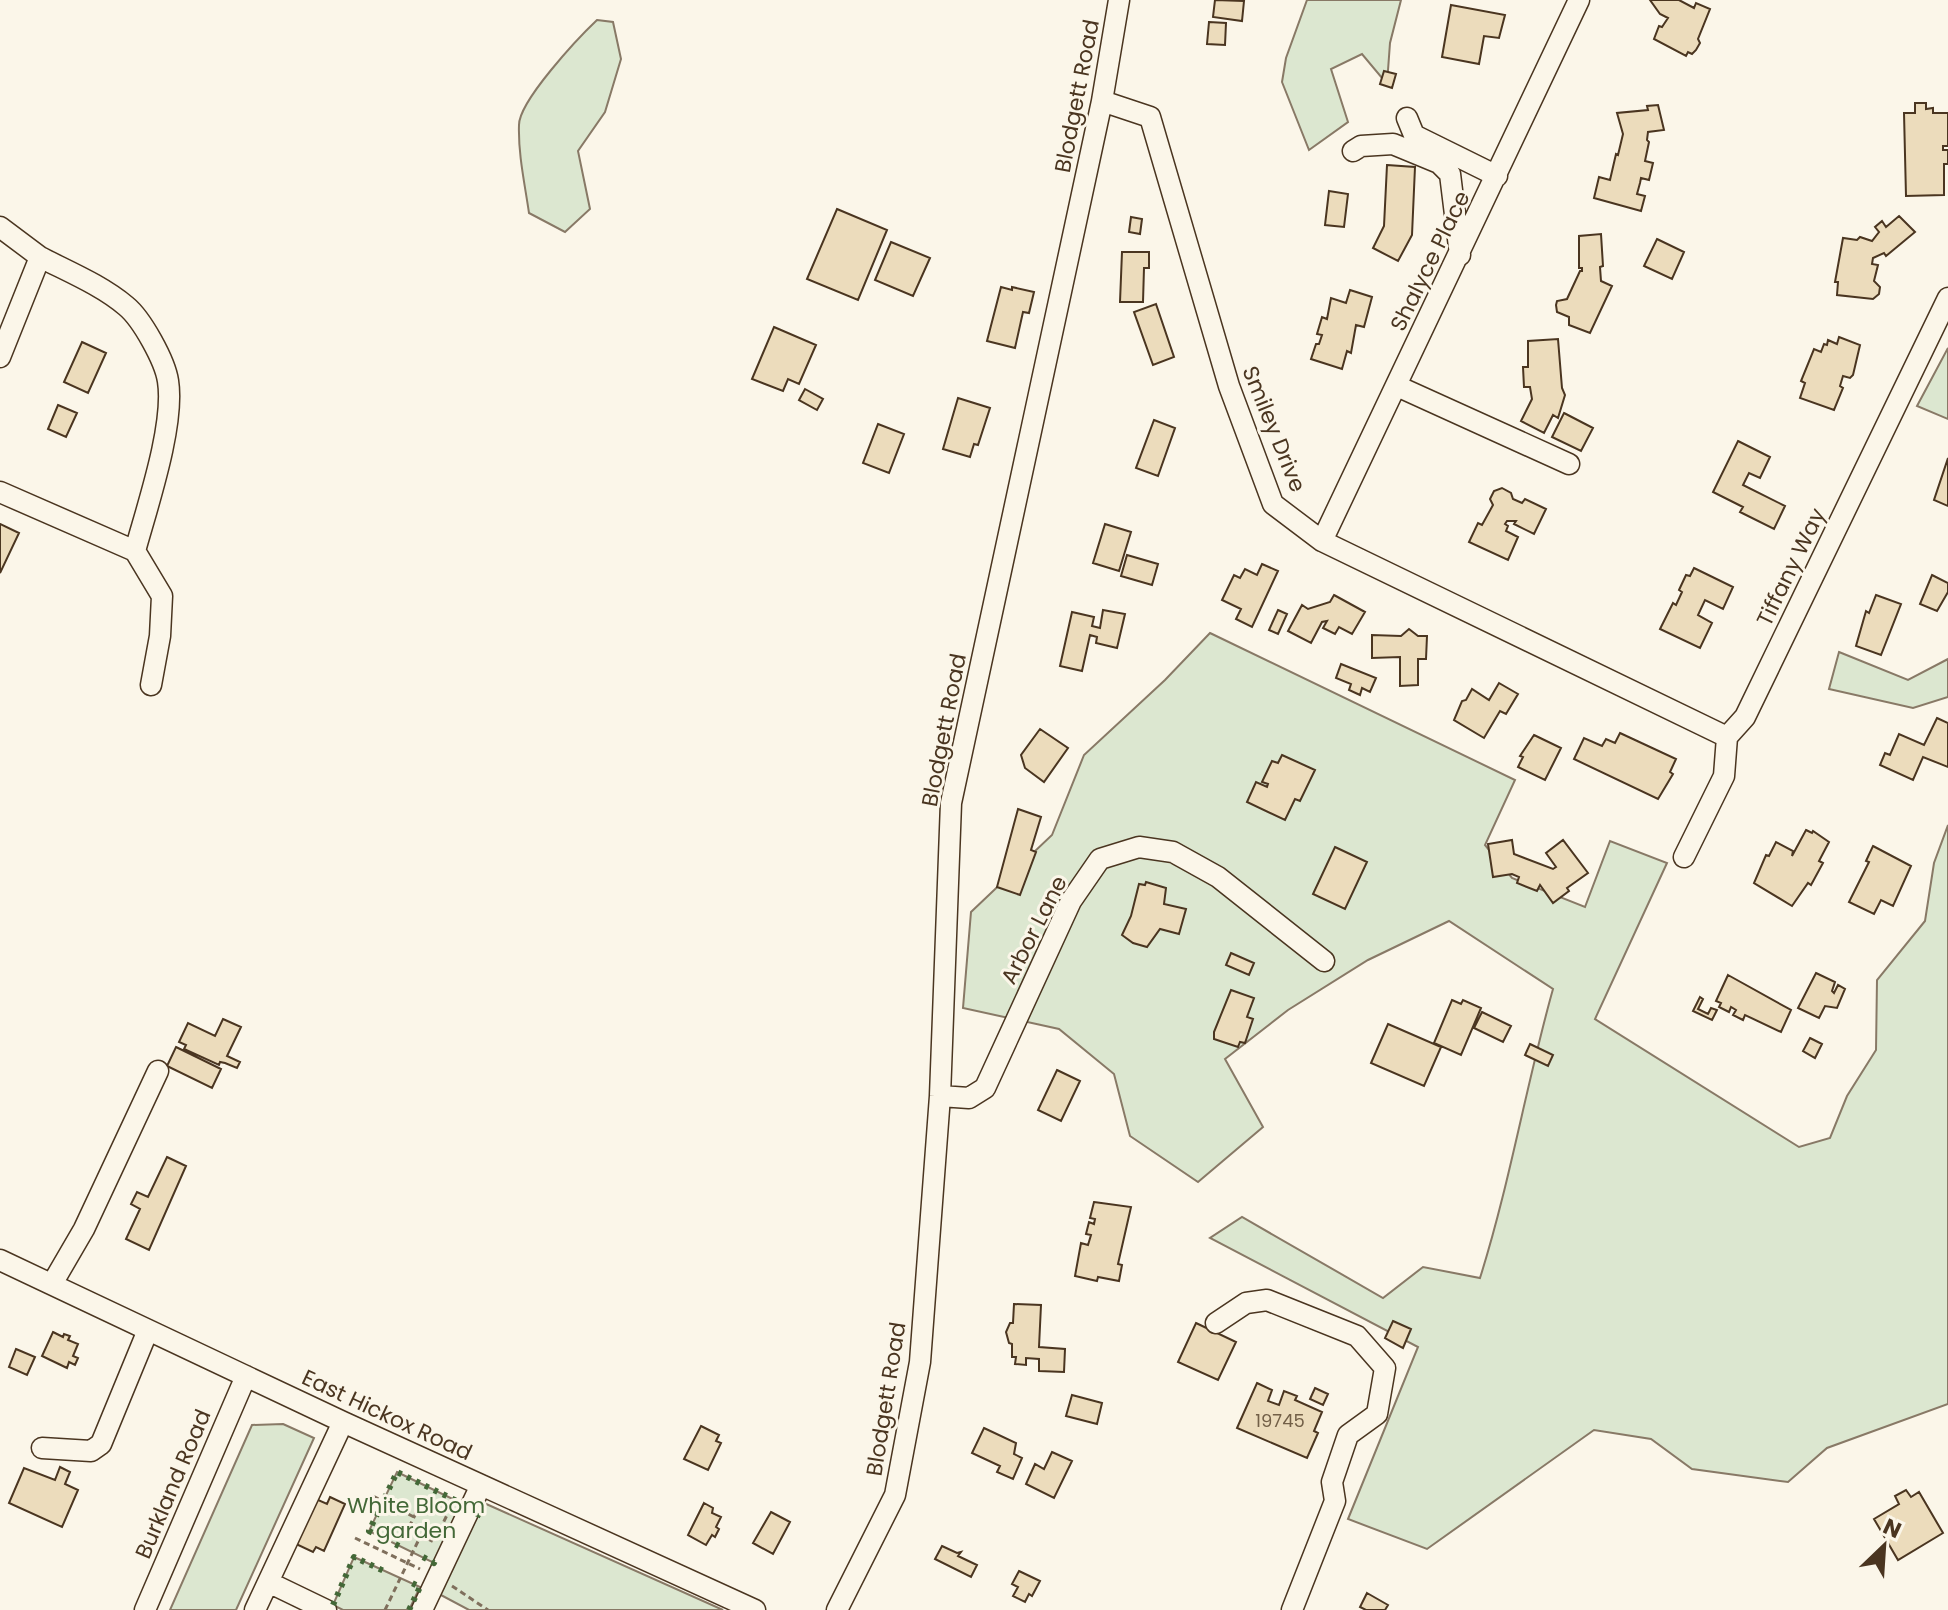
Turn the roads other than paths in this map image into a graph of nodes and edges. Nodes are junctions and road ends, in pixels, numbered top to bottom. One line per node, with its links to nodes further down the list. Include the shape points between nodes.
1 (1119, 0): 3 (street, Blodgett Road)
2 (1579, 0): 6 (street, Shalyce Place)
3 (1102, 101): 15 (street, Smiley Drive, via 1150,117 1229,386 1273,504); 22 (street, Blodgett Road, via 951,803)
4 (1407, 118): 6 (street, via 1414,135)
5 (1353, 151): 8 (street, via 1393,144 1439,163 1450,174)
6 (1497, 176): 8 (street, Shalyce Place)
7 (0, 227): 9 (street)
8 (1460, 255): 12 (street, Shalyce Place)
9 (40, 257): 11 (street); 16 (street, via 129,308 150,338 168,380 168,416)
10 (1948, 298): 18 (street, Tiffany Way, via 1745,717)
11 (0, 357)
12 (1397, 386): 13 (street); 15 (street, Shalyce Place)
13 (1569, 464)
14 (0, 492): 16 (street)
15 (1322, 541): 18 (street, Smiley Drive)
16 (135, 551): 17 (street, via 162,596)
17 (151, 685)
18 (1727, 737): 19 (street, via 1724,776)
19 (1684, 857)
20 (1324, 961): 22 (street, Arbor Lane, via 1218,877 1173,852 1139,847 1100,859 1071,901 985,1088 969,1098)
21 (158, 1071): 24 (street, via 84,1229)
22 (940, 1096): 37 (street, Blodgett Road, via 920,1362 895,1495)
23 (0, 1260): 24 (street, East Hickox Road)
24 (52, 1284): 26 (street, East Hickox Road)
25 (1216, 1323): 38 (street, via 1246,1303 1267,1300 1357,1336 1385,1368 1377,1414 1348,1435 1332,1482 1335,1501)
26 (148, 1330): 27 (street, East Hickox Road); 29 (street, via 101,1444 91,1451)
27 (246, 1376): 28 (street, East Hickox Road); 32 (street, Burkland Road)
28 (343, 1422): 30 (street, East Hickox Road); 31 (street)
29 (42, 1448)
30 (481, 1485): 35 (street); 36 (street, East Hickox Road)
31 (268, 1582): 33 (street); 34 (street)
32 (145, 1610)
33 (255, 1610)
34 (326, 1610)
35 (422, 1610)
36 (755, 1610)
37 (837, 1610)
38 (1292, 1610)

